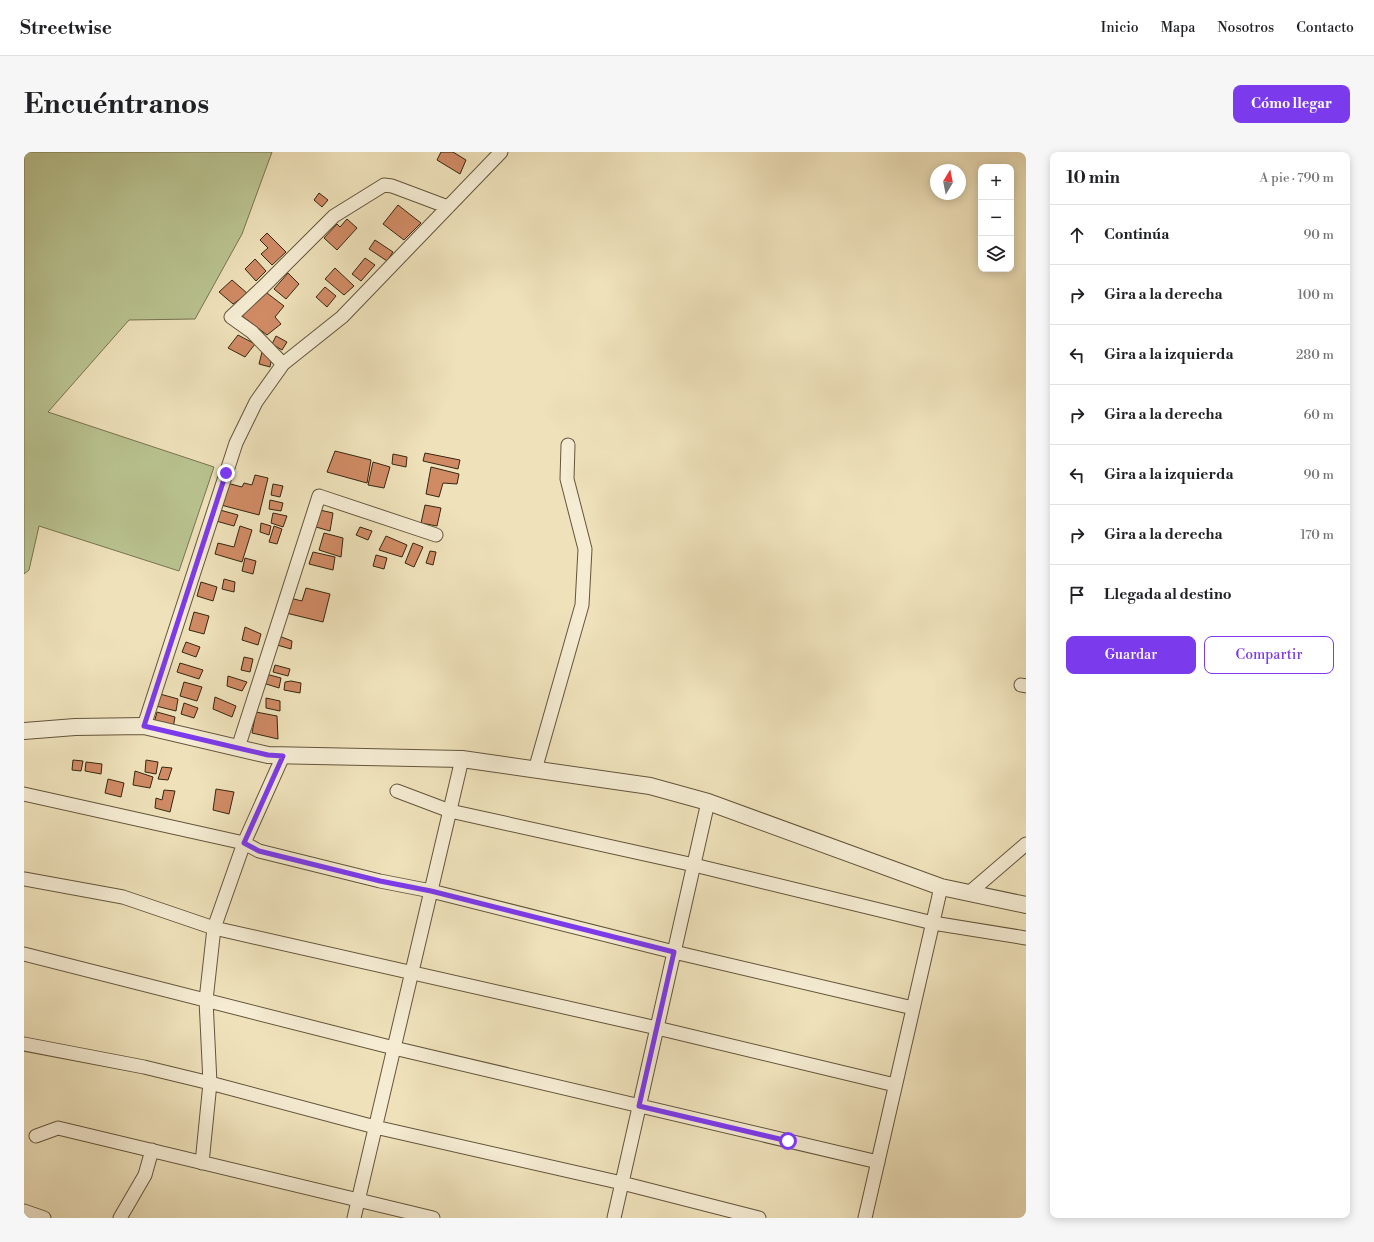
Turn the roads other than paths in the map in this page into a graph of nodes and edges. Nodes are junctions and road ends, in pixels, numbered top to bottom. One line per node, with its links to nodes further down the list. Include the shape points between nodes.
1 (501, 152): 2 (street)
2 (448, 207): 3 (street, via 342,317); 3 (street, via 392,186 384,186 334,216 263,288 230,317 252,332)
3 (283, 364): 6 (street, via 256,402 236,443)
4 (568, 445): 11 (street, via 567,479 585,549 582,605)
5 (436, 535): 8 (street, via 319,496)
6 (144, 726): 7 (street); 8 (street)
7 (24, 731)
8 (238, 748): 9 (street)
9 (283, 756): 10 (street); 16 (street)
10 (462, 759): 11 (street); 15 (street)
11 (535, 770): 14 (street, via 650,786)
12 (397, 791): 15 (street)
13 (24, 794): 16 (street)
14 (708, 802): 18 (street); 20 (street)
15 (450, 810): 18 (street); 21 (street)
16 (244, 843): 21 (street, via 259,851); 25 (street)
17 (1026, 844): 22 (street)
18 (694, 865): 24 (street); 27 (street)
19 (24, 879): 25 (street, via 123,897)
20 (941, 887): 22 (street); 24 (street)
21 (431, 891): 27 (street); 29 (street)
22 (969, 894): 23 (street)
23 (1026, 905)
24 (933, 923): 26 (street); 31 (street)
25 (214, 928): 29 (street); 30 (street)
26 (1026, 938)
27 (674, 952): 31 (street); 32 (street)
28 (24, 954): 30 (street)
29 (412, 972): 32 (street); 34 (street)
30 (206, 1000): 34 (street); 35 (street)
31 (913, 1008): 36 (street)
32 (657, 1028): 36 (street); 37 (street)
33 (24, 1044): 35 (street)
34 (394, 1048): 37 (street); 38 (street)
35 (210, 1083): 38 (street); 42 (street)
36 (895, 1085): 41 (street)
37 (639, 1106): 41 (street); 43 (street)
38 (375, 1127): 43 (street); 44 (street)
39 (36, 1136): 40 (street, via 58,1128)
40 (152, 1150): 42 (street); 47 (street, via 145,1175)
41 (878, 1162): 52 (street)
42 (202, 1163): 44 (street)
43 (622, 1183): 50 (street); 51 (street)
44 (358, 1200): 48 (street); 49 (street)
45 (24, 1211): 46 (street)
46 (44, 1218)
47 (120, 1218)
48 (354, 1218)
49 (433, 1218)
50 (614, 1218)
51 (760, 1218)
52 (865, 1218)

